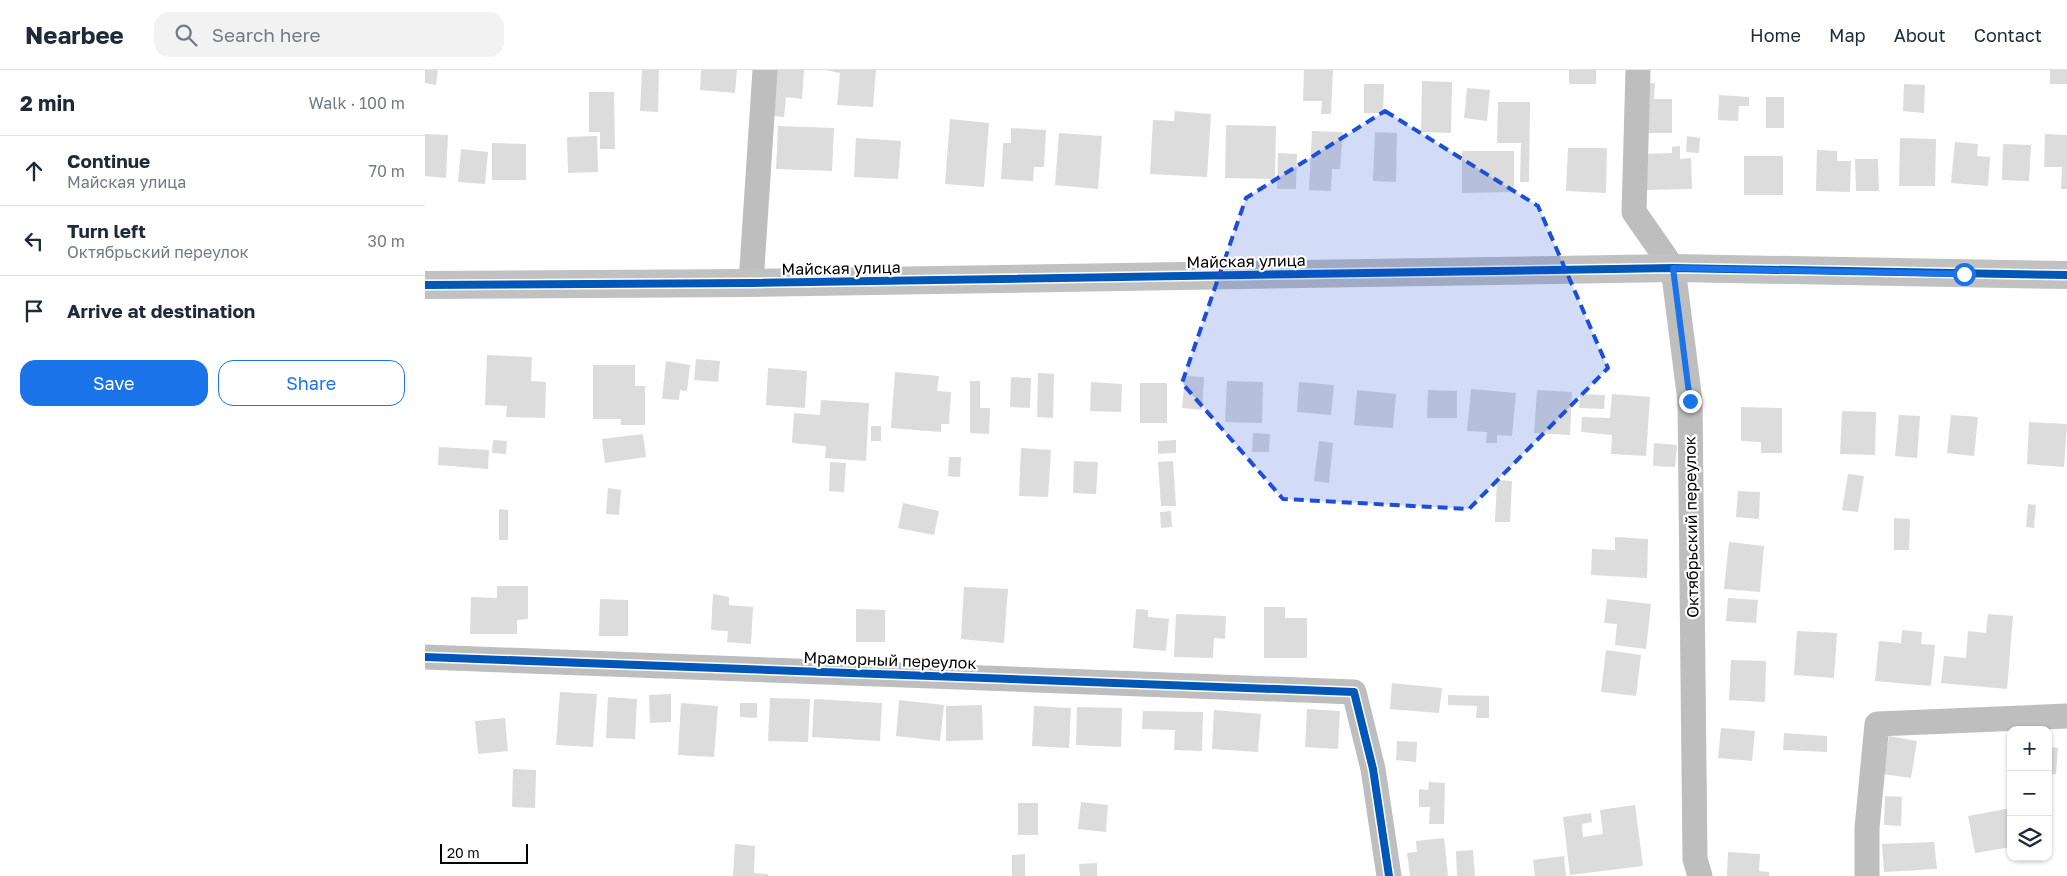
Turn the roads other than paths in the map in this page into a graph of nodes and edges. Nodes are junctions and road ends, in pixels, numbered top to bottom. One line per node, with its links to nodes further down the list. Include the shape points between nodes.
1 (765, 70): 5 (street)
2 (1638, 70): 3 (street, Октябрьский переулок, via 1634,212)
3 (1673, 268): 4 (street, Майская улица); 5 (street, Майская улица); 10 (street, Октябрьский переулок, via 1690,401 1695,859)
4 (2067, 275)
5 (751, 283): 6 (street, Майская улица)
6 (425, 285)
7 (425, 657): 9 (street, Мраморный переулок, via 1354,692 1373,769)
8 (2067, 716): 11 (street, via 1877,724 1867,828)
9 (1389, 876)
10 (1700, 876)
11 (1867, 876)

